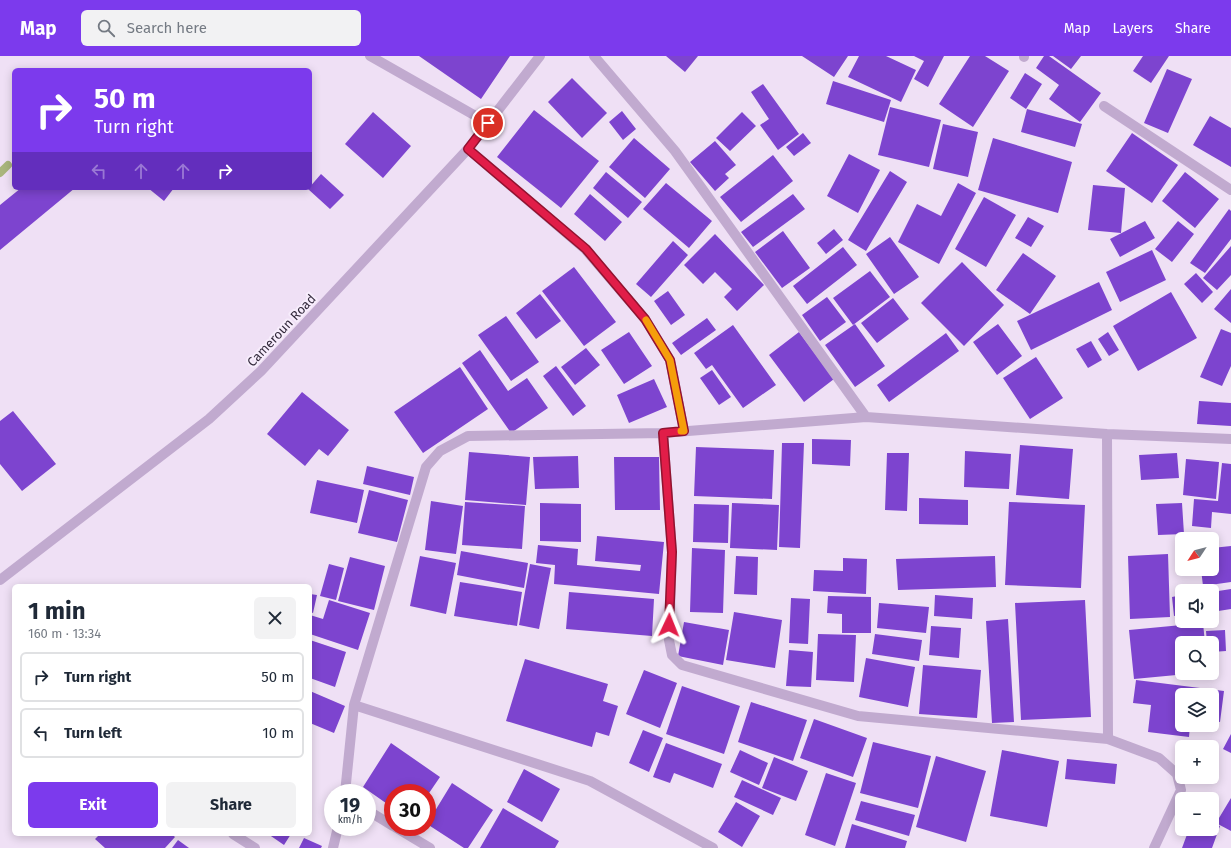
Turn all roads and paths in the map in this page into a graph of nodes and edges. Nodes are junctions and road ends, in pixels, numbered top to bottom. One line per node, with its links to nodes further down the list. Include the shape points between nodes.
1 (370, 56): 5 (street)
2 (540, 56): 5 (street, Cameroun Road)
3 (594, 56): 8 (street, via 675,151)
4 (1104, 106): 7 (street)
5 (488, 123): 6 (street, Cameroun Road)
6 (468, 149): 9 (street, via 586,249 645,319 670,360); 13 (street, Cameroun Road, via 261,371 208,419)
7 (1231, 190)
8 (866, 417): 9 (street); 11 (street)
9 (684, 431): 10 (street)
10 (663, 433): 14 (street, via 468,436 440,451 426,467); 15 (street, via 672,552 669,640 672,655 682,665 858,716)
11 (1107, 434): 12 (street); 15 (street)
12 (1231, 439)
13 (0, 580)
14 (354, 705): 16 (street); 23 (street, via 590,781)
15 (1108, 739): 24 (street, via 1160,758 1177,774 1181,790)
16 (346, 784)
17 (236, 836): 20 (street)
18 (336, 836): 21 (street)
19 (410, 836): 22 (street)
20 (255, 848)
21 (333, 848)
22 (430, 848)
23 (713, 848)
24 (1154, 848)

